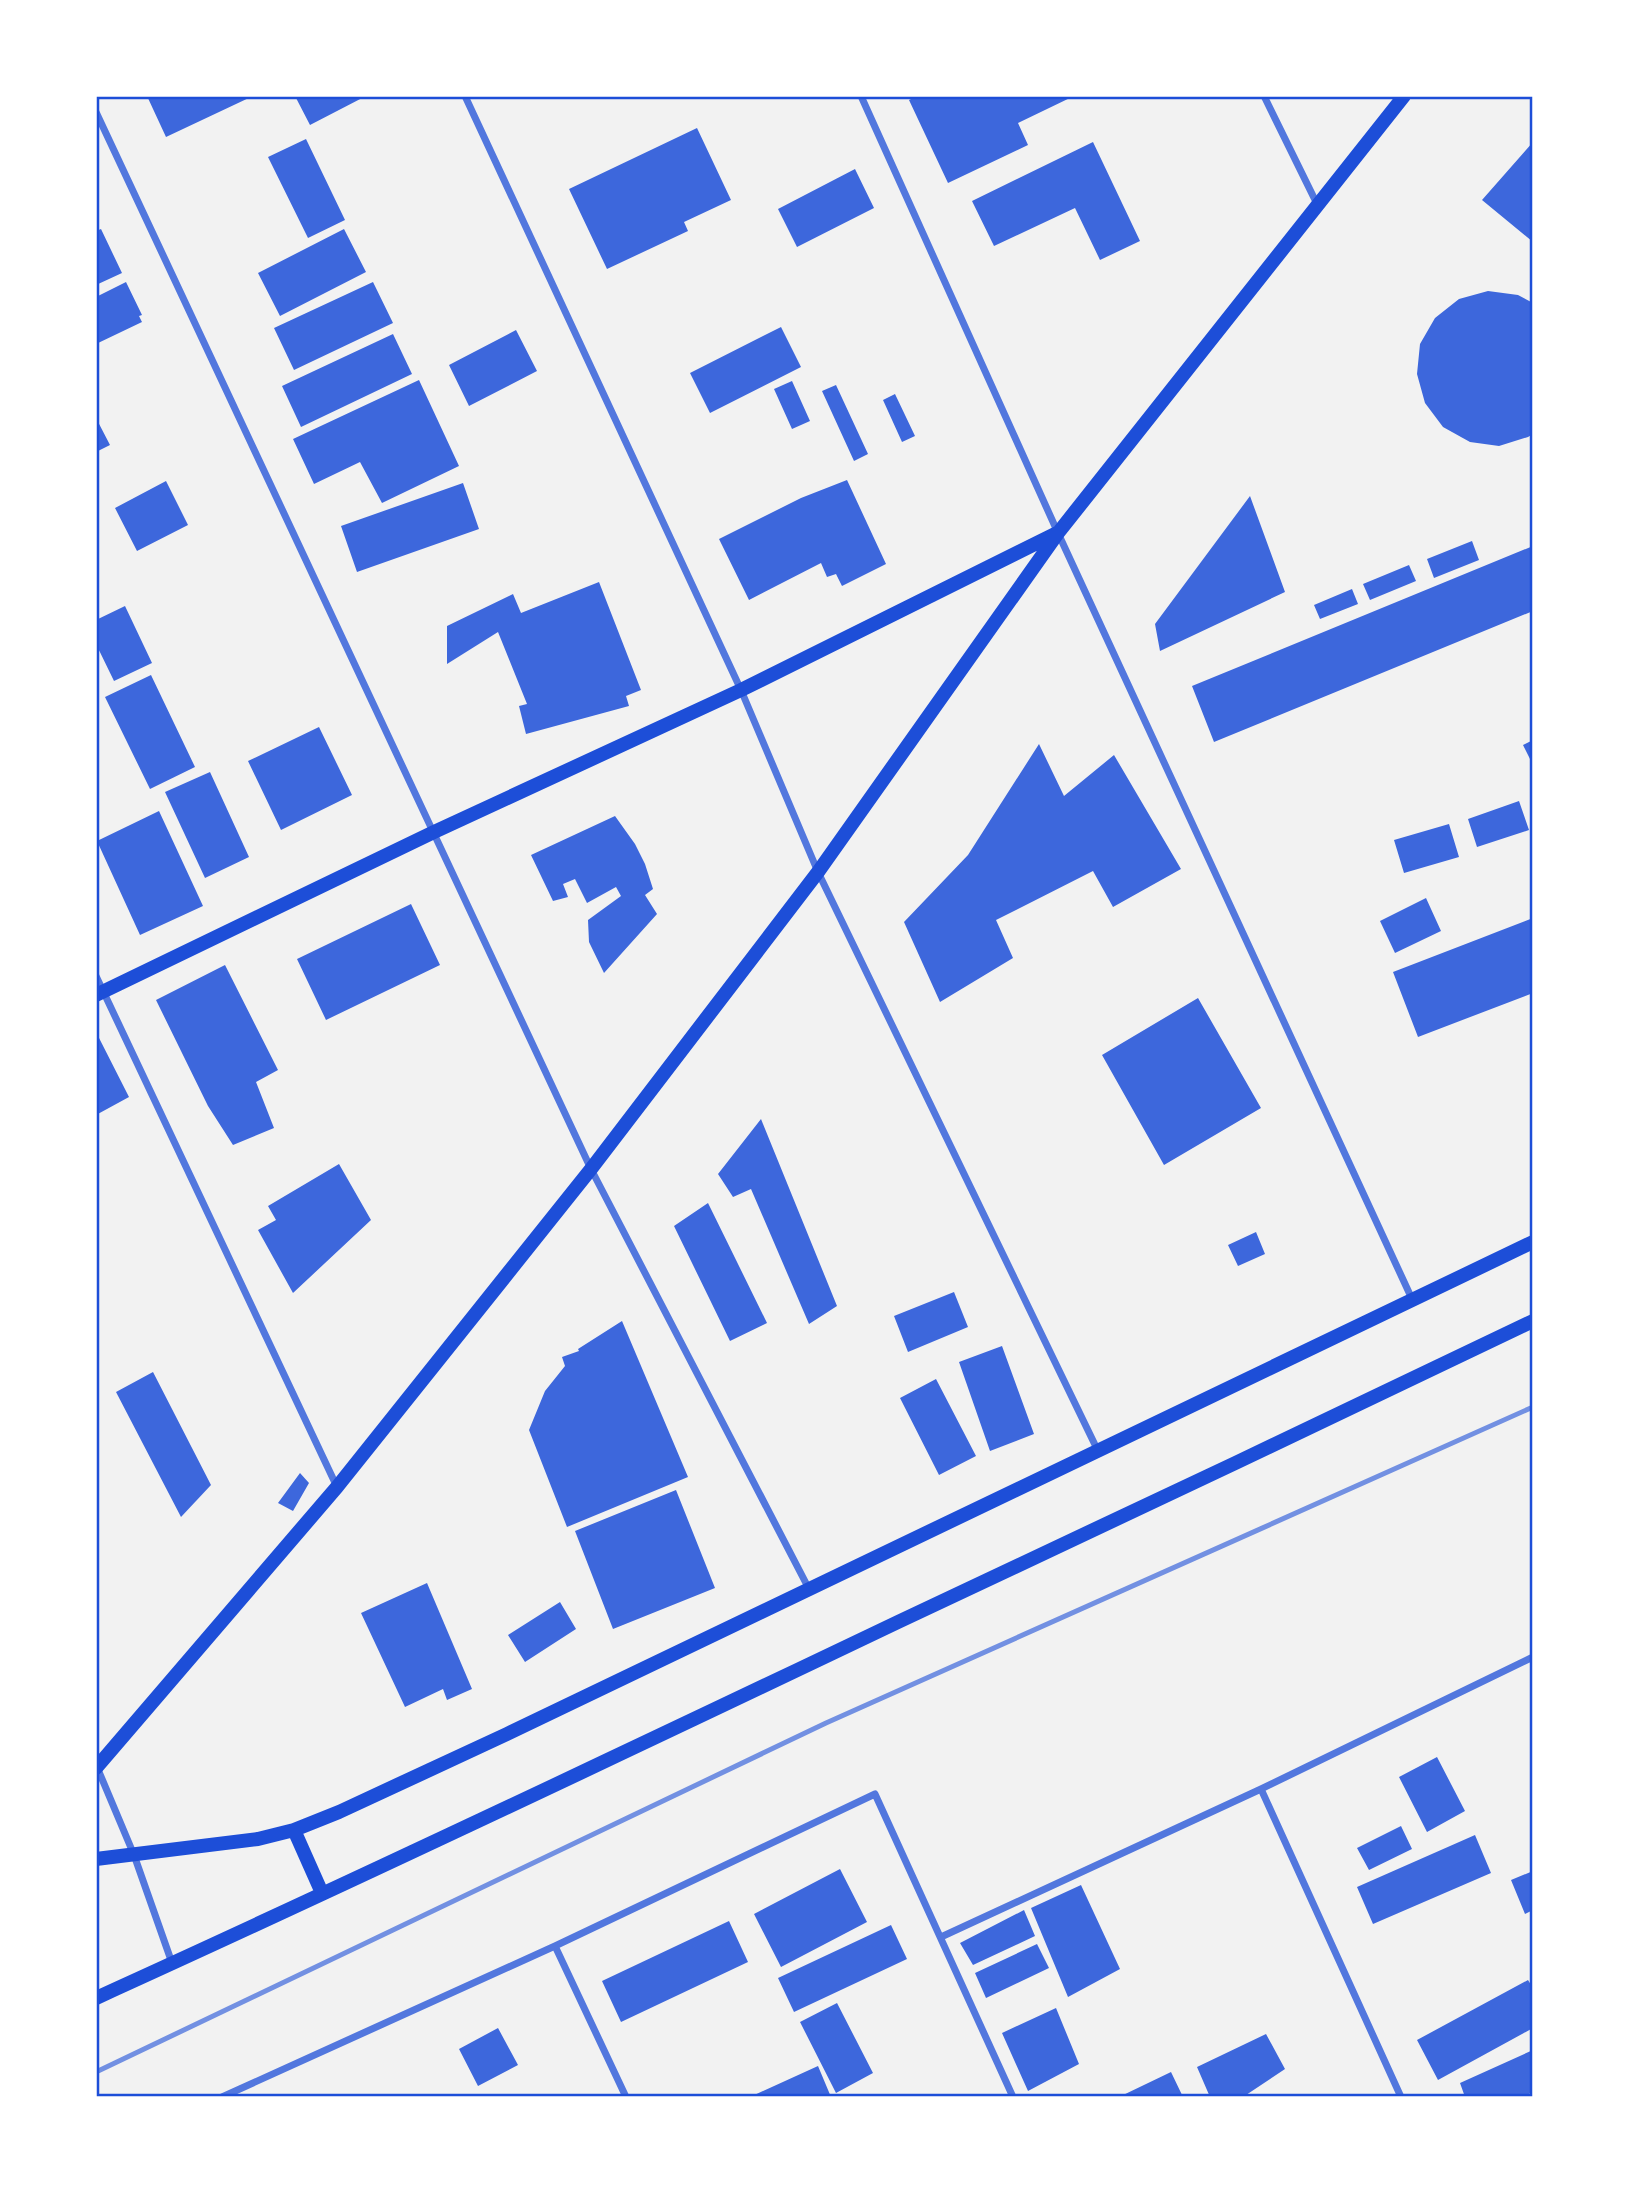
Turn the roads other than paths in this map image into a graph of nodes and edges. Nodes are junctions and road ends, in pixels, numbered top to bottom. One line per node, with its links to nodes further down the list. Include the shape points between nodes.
1 (466, 96): 8 (street)
2 (861, 96): 7 (street)
3 (1264, 96): 6 (street)
4 (1404, 96): 6 (main road)
5 (96, 111): 9 (street)
6 (1318, 207): 7 (main road)
7 (1058, 533): 8 (main road); 10 (main road); 15 (street)
8 (741, 690): 9 (main road); 10 (street)
9 (434, 832): 12 (main road); 13 (street)
10 (818, 872): 13 (main road); 17 (street)
11 (96, 976): 12 (street)
12 (100, 993): 18 (street)
13 (591, 1169): 18 (main road); 19 (street)
14 (1533, 1242): 15 (main road)
15 (1412, 1300): 17 (main road)
16 (1533, 1321): 26 (main road)
17 (1098, 1451): 19 (main road)
18 (337, 1487): 21 (main road)
19 (810, 1589): 23 (main road)
20 (1533, 1657): 22 (street)
21 (96, 1767): 24 (street)
22 (1261, 1789): 27 (street); 35 (street)
23 (294, 1830): 24 (main road); 26 (main road)
24 (134, 1856): 25 (main road); 29 (street)
25 (96, 1859)
26 (322, 1893): 29 (main road)
27 (941, 1937): 28 (street, via 875,1794); 34 (street)
28 (555, 1946): 31 (street); 33 (street)
29 (172, 1964): 30 (main road)
30 (96, 1998)
31 (233, 2095): 32 (street)
32 (222, 2097)
33 (626, 2097)
34 (1013, 2097)
35 (1401, 2097)

